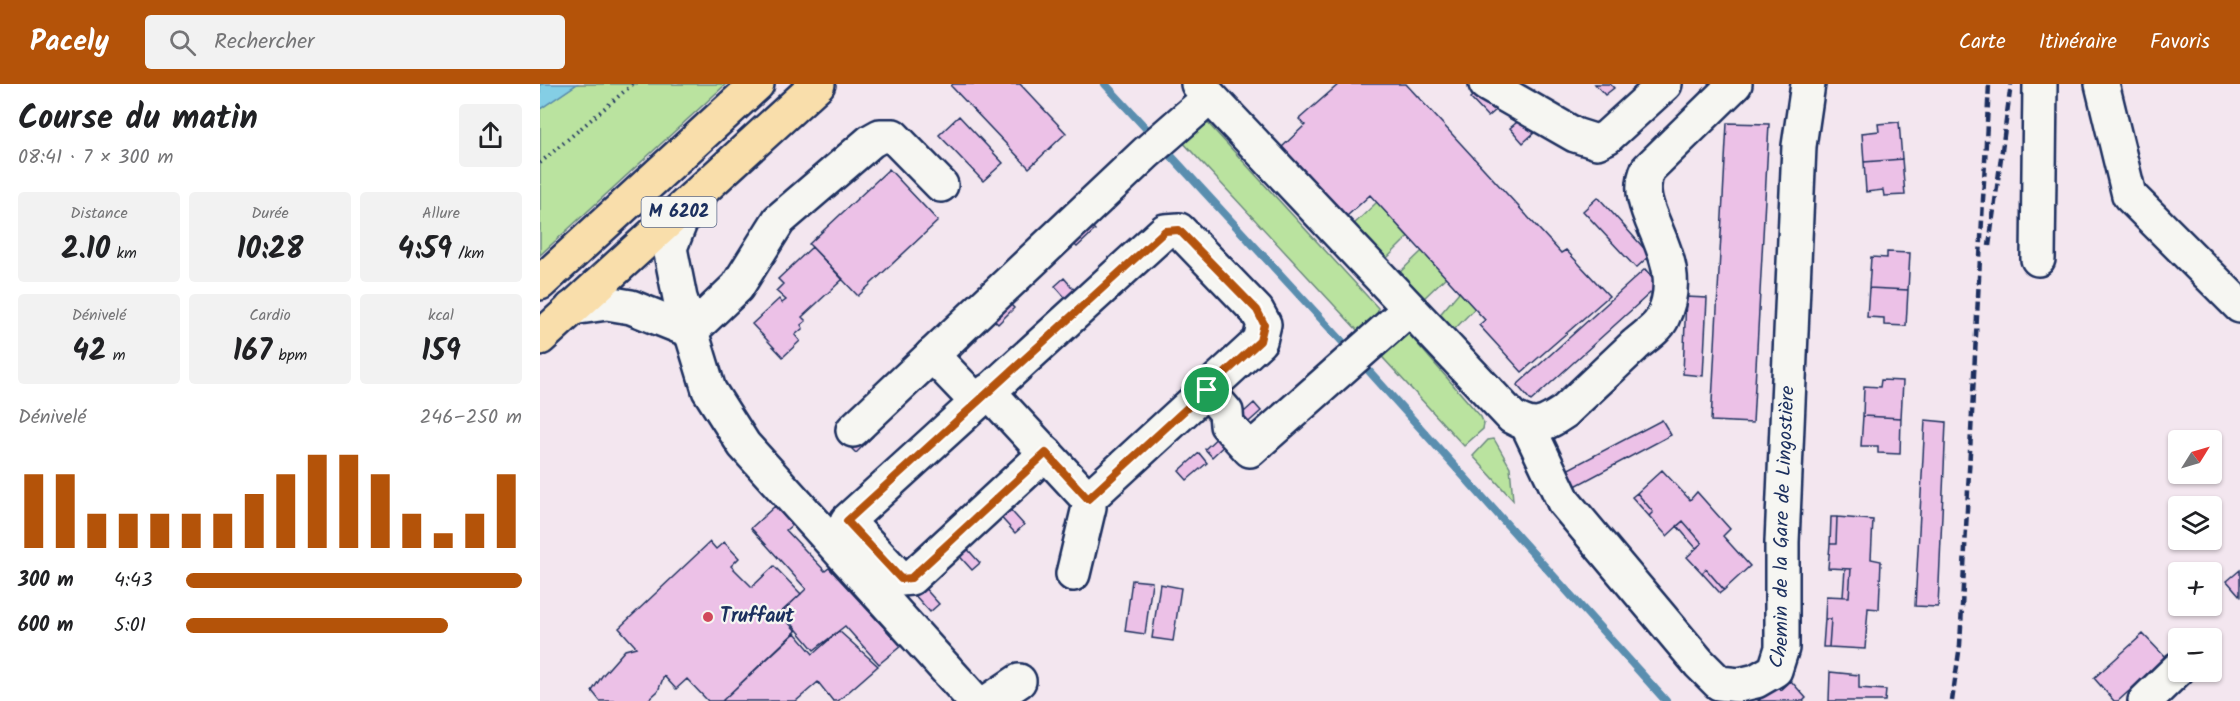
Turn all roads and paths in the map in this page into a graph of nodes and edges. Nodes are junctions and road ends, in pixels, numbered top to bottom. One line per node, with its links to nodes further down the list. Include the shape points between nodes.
1 (633, 84): 11 (path)
2 (757, 84): 15 (main road, M 6202)
3 (818, 84): 13 (main road, M 6202)
4 (1665, 84): 8 (street, via 1597,142 1575,135)
5 (1808, 84): 24 (street, Chemin de la Gare de Lingostière, via 1799,146 1782,542 1782,648 1774,670 1738,685 1719,682 1699,663 1564,502)
6 (2040, 84): 14 (street)
7 (2102, 84): 16 (street, via 2129,195)
8 (1492, 85)
9 (1732, 87): 24 (street, via 1648,169 1642,180 1644,201 1667,255 1672,282 1660,321 1564,411 1547,423)
10 (1203, 91): 18 (street); 21 (street, via 1171,131)
11 (540, 163)
12 (941, 184): 19 (street, via 893,136 871,141 779,220 737,287)
13 (687, 205): 17 (main road, M 6202); 19 (street, via 670,248)
14 (2038, 259)
15 (540, 283)
16 (2240, 306)
17 (572, 308): 19 (street, via 607,303 631,307); 20 (main road, M 6202)
18 (1409, 309): 22 (street, via 1250,450 1227,425 1226,412); 24 (street, via 1512,417)
19 (691, 331): 31 (street, via 709,390 744,445)
20 (540, 338)
21 (932, 356): 23 (street); 25 (street)
22 (1207, 390): 23 (street, via 1260,341 1264,324 1257,310 1179,230 1165,231); 27 (street)
23 (982, 397): 26 (street); 26 (street, via 847,521 901,579 911,578)
24 (1528, 426)
25 (853, 430)
26 (1046, 453): 27 (street)
27 (1088, 499): 28 (street)
28 (1073, 574)
29 (2168, 679): 33 (street)
30 (1019, 681): 32 (street)
31 (975, 701)
32 (989, 701)
33 (2145, 701)

